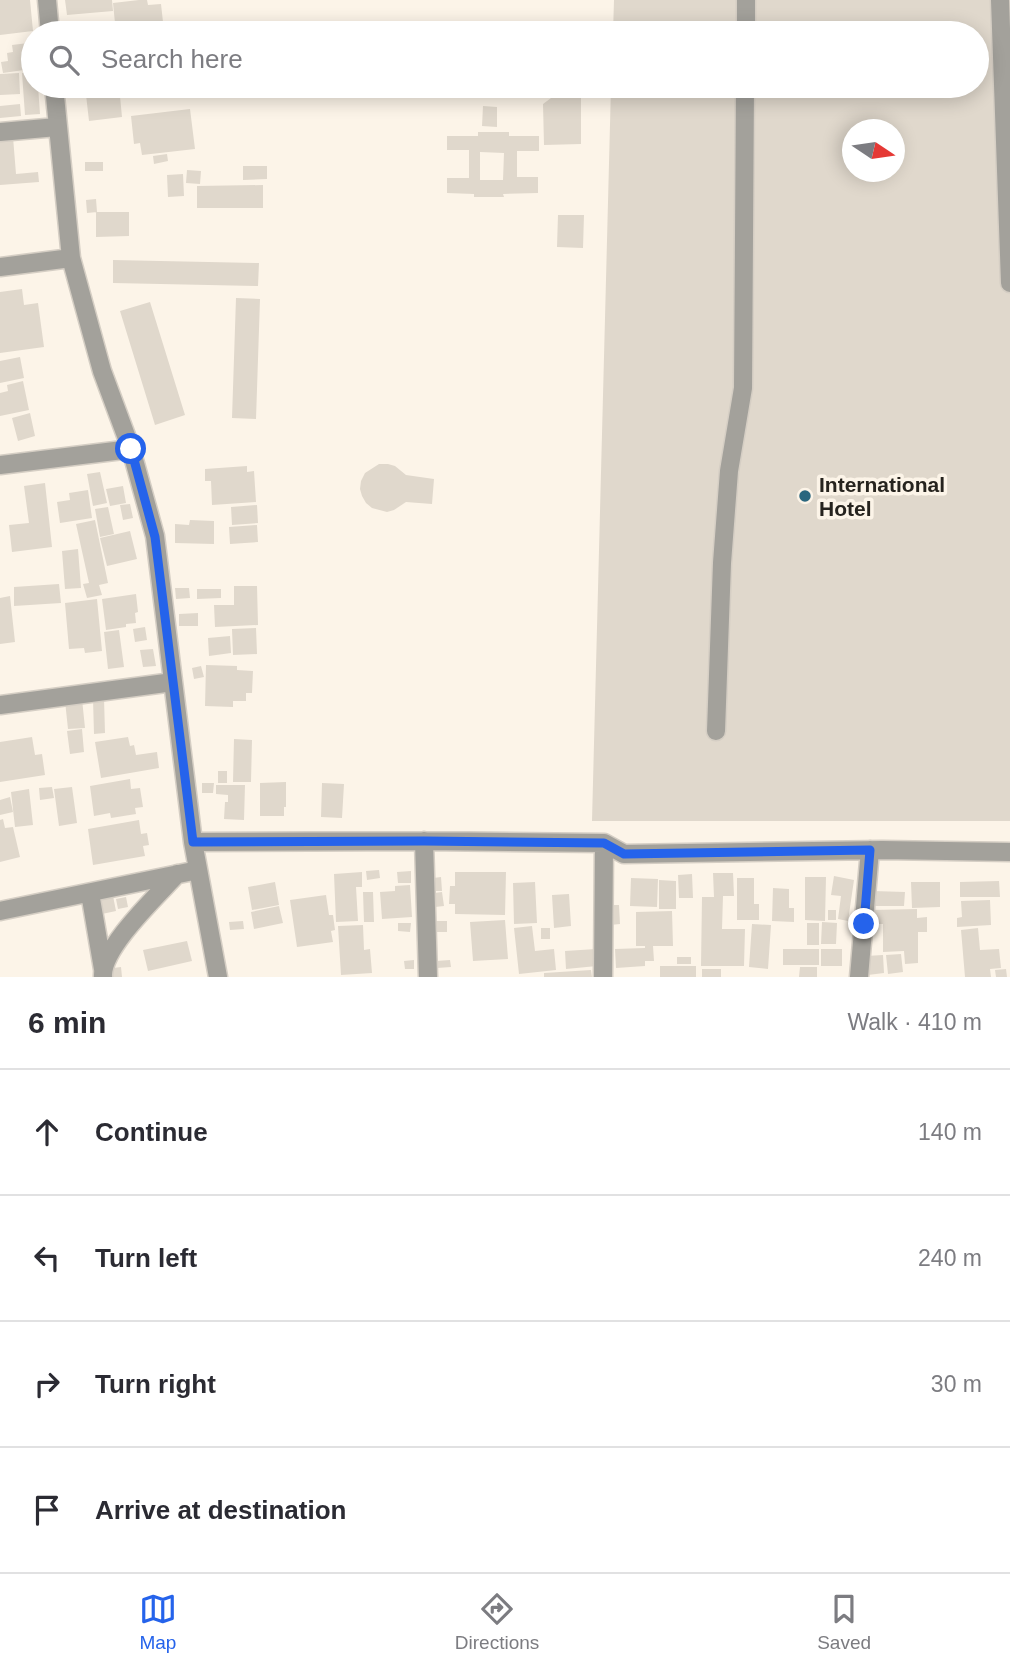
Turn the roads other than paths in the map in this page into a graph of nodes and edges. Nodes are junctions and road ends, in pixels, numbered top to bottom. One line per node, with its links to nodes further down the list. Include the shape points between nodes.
1 (47, 0): 4 (street)
2 (746, 0): 5 (street)
3 (1000, 0): 12 (street)
4 (49, 21)
5 (746, 21)
6 (55, 98): 8 (street)
7 (745, 98): 17 (street, via 743,388 729,471)
8 (57, 127): 9 (street); 10 (street)
9 (0, 132)
10 (71, 258): 11 (street); 13 (street, via 102,371)
11 (0, 267)
12 (1010, 283)
13 (131, 449): 14 (street); 15 (street, via 155,537)
14 (0, 465)
15 (173, 682): 16 (street); 19 (street)
16 (0, 705)
17 (716, 731)
18 (424, 841): 19 (street); 20 (street); 29 (street)
19 (193, 842): 23 (street)
20 (604, 843): 21 (street, via 624,854); 30 (street)
21 (870, 850): 22 (street); 31 (street)
22 (1010, 852)
23 (198, 870): 24 (street); 28 (street)
24 (177, 874): 25 (street); 27 (street, via 116,942)
25 (90, 893): 26 (street); 27 (street)
26 (0, 911)
27 (103, 973)
28 (218, 977)
29 (428, 977)
30 (603, 977)
31 (859, 977)

